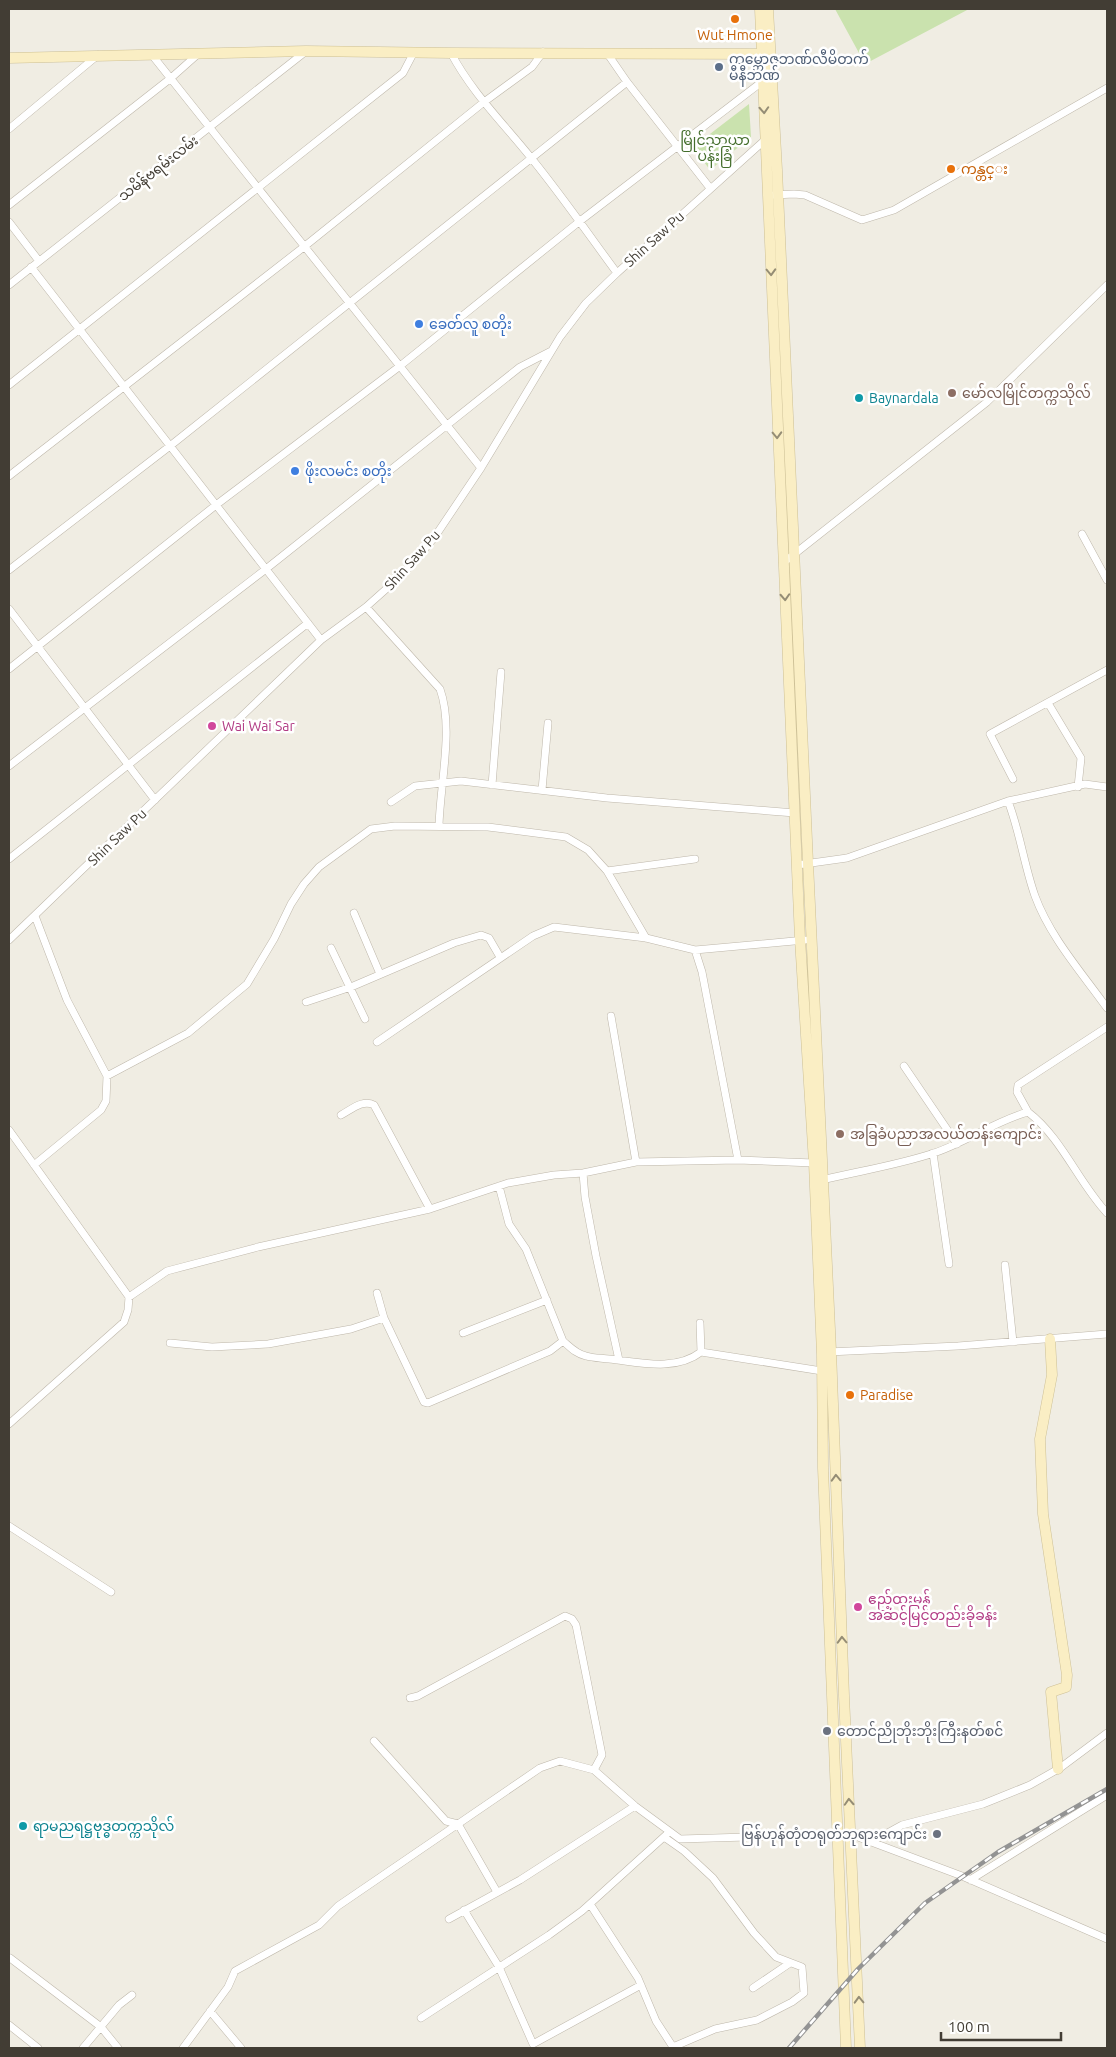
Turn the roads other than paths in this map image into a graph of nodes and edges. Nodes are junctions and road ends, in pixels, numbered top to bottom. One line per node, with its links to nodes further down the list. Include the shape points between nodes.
1 (760, 9): 9 (main road)
2 (768, 9): 9 (main road)
3 (306, 51): 4 (main road); 8 (main road); 18 (street, သမိန်ဗရမ်းလမ်း)
4 (414, 52): 6 (main road); 23 (street, via 403,73)
5 (543, 52): 6 (main road); 7 (main road); 17 (street, via 532,67)
6 (451, 53): 17 (street)
7 (607, 53): 9 (main road); 15 (street)
8 (198, 54): 11 (main road); 13 (street)
9 (766, 54): 14 (main road)
10 (99, 55): 11 (main road); 12 (main road); 19 (street)
11 (152, 55): 13 (street)
12 (9, 58)
13 (171, 78): 18 (street); 26 (street)
14 (767, 80): 20 (main road, one-way to 20); 21 (street); 25 (main road)
15 (626, 82): 21 (street); 22 (street)
16 (1107, 88): 25 (street, via 878,217 862,220 805,195)
17 (484, 102): 22 (street); 29 (street)
18 (210, 127): 23 (street); 30 (street, သမိန်ဗရမ်းလမ်း)
19 (9, 129)
20 (766, 139): 24 (street, Shin Saw Pu); 25 (main road)
21 (678, 146): 24 (street); 27 (street)
22 (532, 159): 27 (street); 35 (street)
23 (259, 188): 29 (street); 36 (street)
24 (710, 188): 32 (street, Shin Saw Pu)
25 (773, 195): 41 (main road); 42 (main road, one-way to 42)
26 (9, 205)
27 (580, 221): 32 (street); 38 (street)
28 (9, 222): 30 (street)
29 (305, 246): 35 (street); 40 (street)
30 (39, 262): 31 (street, သမိန်ဗရမ်းလမ်း)
31 (31, 268): 33 (street, သမိန်ဗရမ်းလမ်း); 36 (street)
32 (617, 273): 37 (street, Shin Saw Pu, via 586,303)
33 (9, 285)
34 (1107, 285): 49 (street, via 987,402)
35 (350, 303): 38 (street); 44 (street)
36 (79, 330): 39 (street); 40 (street)
37 (552, 351): 43 (street, via 520,368); 45 (street, Shin Saw Pu)
38 (400, 366): 43 (street); 47 (street)
39 (9, 385)
40 (124, 387): 44 (street); 46 (street)
41 (789, 413): 42 (main road); 49 (main road)
42 (776, 415): 50 (main road, one-way to 50)
43 (447, 425): 45 (street); 51 (street)
44 (170, 446): 47 (street); 52 (street)
45 (481, 468): 54 (street, Shin Saw Pu, via 434,538 403,574)
46 (9, 476)
47 (216, 505): 51 (street); 58 (street)
48 (1082, 534): 53 (street)
49 (795, 555): 50 (street); 80 (main road)
50 (783, 564): 76 (main road, one-way to 76)
51 (266, 569): 56 (street); 63 (street)
52 (9, 570)
53 (1107, 580)
54 (366, 607): 57 (street, Shin Saw Pu); 68 (street, via 440,689 446,705)
55 (9, 609): 58 (street)
56 (308, 623): 57 (street); 66 (street)
57 (321, 640): 73 (street, Shin Saw Pu)
58 (38, 647): 59 (street); 63 (street)
59 (9, 669)
60 (1107, 670): 62 (street)
61 (501, 672): 69 (street)
62 (1048, 703): 67 (street, via 990,734); 70 (street, via 1081,758)
63 (85, 708): 65 (street); 66 (street)
64 (548, 723): 72 (street)
65 (9, 766)
66 (128, 766): 73 (street); 78 (street)
67 (1013, 779)
68 (442, 782): 69 (street); 75 (street, via 414,786); 77 (street)
69 (492, 785): 72 (street)
70 (1078, 787): 71 (street, via 1085,784); 74 (street)
71 (1107, 787)
72 (542, 790): 76 (street)
73 (155, 800): 83 (street, Shin Saw Pu)
74 (1008, 801): 80 (street, via 847,858); 94 (street, via 1036,898 1053,932)
75 (391, 802)
76 (795, 813): 80 (main road)
77 (439, 826): 81 (street, via 488,827 566,838 588,850); 100 (street, via 371,828 357,838 319,867 304,884 247,984 188,1033)
78 (9, 859)
79 (695, 859): 81 (street)
80 (802, 864): 85 (main road); 87 (main road)
81 (607, 871): 84 (street)
82 (354, 913): 91 (street)
83 (35, 916): 86 (street, Shin Saw Pu); 100 (street, via 67,1000)
84 (646, 938): 89 (street); 90 (street, via 554,927)
85 (800, 939): 87 (street); 89 (street); 108 (main road)
86 (9, 940)
87 (812, 940): 111 (main road)
88 (331, 948): 92 (street)
89 (695, 950): 106 (street)
90 (500, 957): 91 (street, via 489,938 481,935); 98 (street)
91 (380, 974): 92 (street)
92 (351, 987): 93 (street); 96 (street)
93 (306, 1002)
94 (1107, 1008)
95 (611, 1016): 107 (street)
96 (365, 1020)
97 (1107, 1027): 101 (street, via 1018,1085 1017,1092)
98 (376, 1042)
99 (904, 1066): 104 (street)
100 (107, 1076): 109 (street, via 106,1101 101,1110)
101 (1028, 1112): 104 (street); 114 (street, via 1049,1133)
102 (342, 1115): 113 (street, via 363,1102 374,1105)
103 (9, 1130): 109 (street)
104 (957, 1144): 105 (street)
105 (933, 1153): 111 (street); 115 (street)
106 (738, 1160): 107 (street); 108 (street)
107 (636, 1162): 110 (street)
108 (814, 1163): 129 (main road)
109 (34, 1165): 118 (street)
110 (583, 1173): 112 (street); 130 (street, via 596,1256)
111 (822, 1180): 129 (main road)
112 (499, 1186): 113 (street); 119 (street, via 509,1224 526,1249)
113 (430, 1210): 118 (street, via 258,1247 167,1271)
114 (1107, 1212)
115 (949, 1264)
116 (1005, 1265): 126 (street)
117 (377, 1293): 120 (street)
118 (129, 1297): 132 (street, via 124,1322)
119 (547, 1300): 122 (street); 125 (street)
120 (384, 1318): 125 (street, via 424,1402 428,1403 550,1351); 127 (street, via 351,1329 268,1344 212,1347)
121 (700, 1323): 128 (street)
122 (463, 1333)
123 (1107, 1334): 124 (street)
124 (1050, 1339): 126 (street); 138 (main road, via 1052,1375 1040,1439 1043,1514 1068,1675 1066,1687 1051,1692)
125 (563, 1341): 130 (street, via 585,1356)
126 (1012, 1342): 129 (street)
127 (170, 1343)
128 (700, 1352): 130 (street, via 685,1360 663,1364); 131 (street)
129 (826, 1353): 131 (main road); 145 (main road, one-way to 129)
130 (620, 1360)
131 (822, 1371): 144 (main road, via 822,1468)
132 (9, 1424)
133 (9, 1526): 134 (street)
134 (111, 1592)
135 (410, 1698): 139 (street, via 565,1616 576,1625 602,1755)
136 (1107, 1733): 138 (street)
137 (374, 1740): 142 (street, via 446,1822)
138 (1058, 1769): 146 (street, via 1030,1785 983,1804 902,1825)
139 (594, 1770): 141 (street); 142 (street, via 560,1761 540,1768)
140 (1107, 1795): 147 (street)
141 (635, 1806): 143 (street); 148 (street)
142 (458, 1824): 148 (street); 159 (street, via 338,1906 319,1926 235,1971 228,1987)
143 (667, 1834): 144 (street, via 680,1839); 149 (street); 154 (street, via 713,1878 776,1957)
144 (837, 1834): 145 (street); 168 (main road)
145 (850, 1834): 146 (street); 169 (main road, one-way to 145)
146 (871, 1842): 147 (street)
147 (970, 1880): 152 (street)
148 (496, 1892): 150 (street)
149 (590, 1904): 155 (street); 156 (street)
150 (464, 1910): 151 (street); 155 (street)
151 (449, 1918)
152 (1107, 1939)
153 (10, 1958): 162 (street)
154 (790, 1963): 156 (street, via 802,1967 804,1993 757,2020 715,2029 673,2047 656,2022); 157 (street)
155 (499, 1967): 156 (street, via 533,2044); 160 (street)
156 (641, 1985)
157 (753, 1988)
158 (132, 1995): 162 (street)
159 (210, 2011): 166 (street); 167 (street)
160 (421, 2018)
161 (9, 2025): 163 (street)
162 (101, 2027): 164 (street); 165 (street)
163 (38, 2048)
164 (83, 2048)
165 (118, 2048)
166 (183, 2048)
167 (241, 2048)
168 (846, 2048)
169 (860, 2048)

